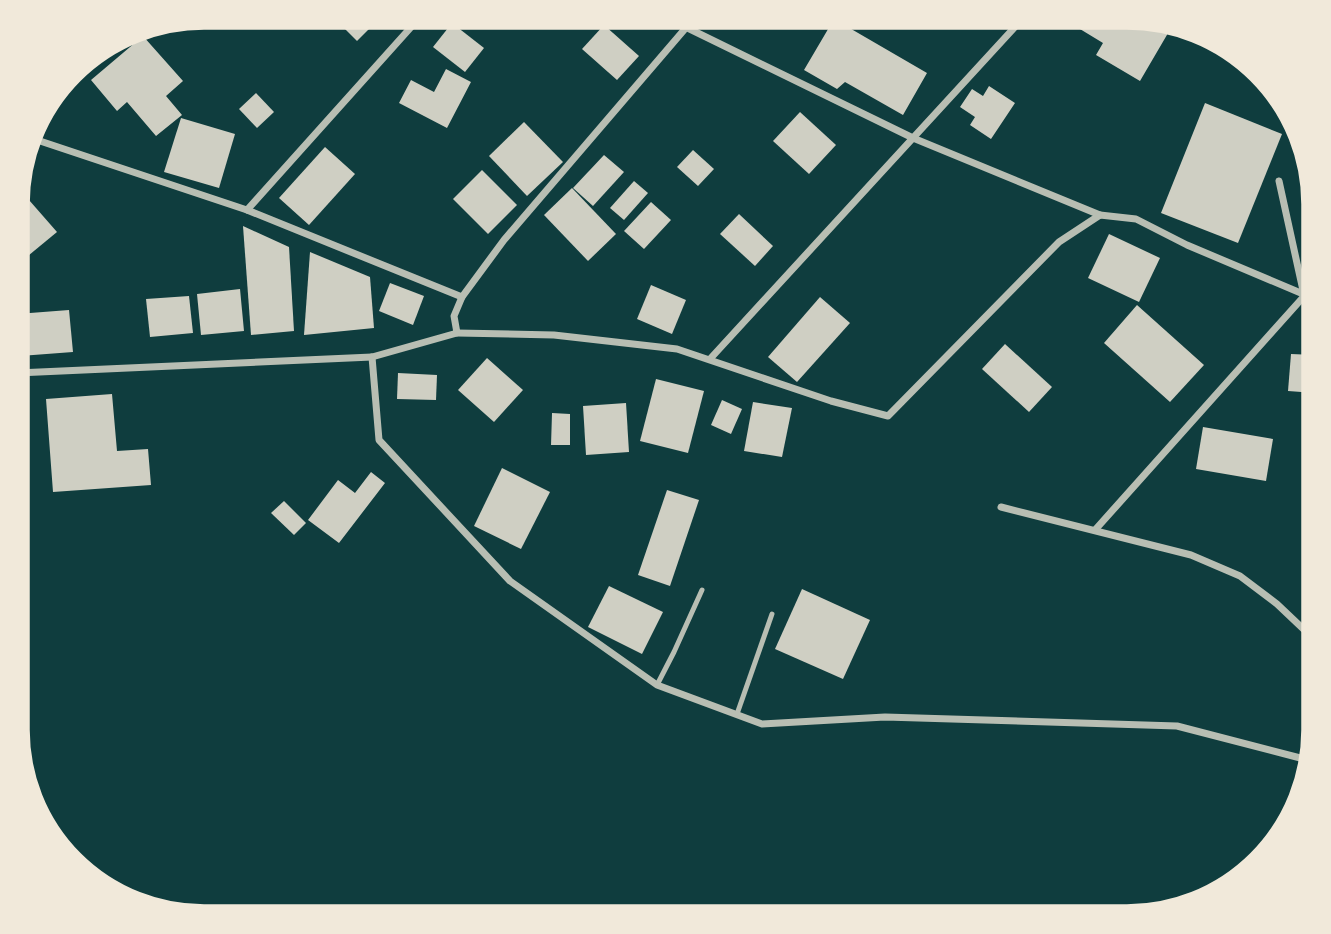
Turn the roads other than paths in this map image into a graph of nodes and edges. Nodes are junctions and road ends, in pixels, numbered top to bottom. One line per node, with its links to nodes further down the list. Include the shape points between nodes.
1 (410, 28): 8 (street)
2 (684, 28): 13 (street)
3 (687, 28): 5 (street)
4 (1014, 28): 5 (street)
5 (913, 138): 9 (street); 16 (street)
6 (39, 141): 8 (street)
7 (1279, 181): 10 (street)
8 (247, 210): 13 (street)
9 (1100, 215): 11 (street, via 1136,219 1186,246); 16 (street, via 1059,242 888,416)
10 (1303, 290)
11 (1303, 295)
12 (1303, 296): 19 (street)
13 (461, 297): 14 (street, via 454,316)
14 (457, 333): 15 (street); 16 (street, via 582,337 677,349)
15 (372, 357): 17 (street); 23 (street, via 380,440 510,581)
16 (710, 359)
17 (28, 373)
18 (1001, 508): 19 (street)
19 (1095, 530): 22 (street, via 1191,555 1240,576)
20 (702, 590): 23 (lane)
21 (772, 614): 24 (lane)
22 (1303, 629)
23 (657, 685): 24 (street)
24 (737, 714): 25 (street, via 762,724 885,717 1177,726)
25 (1301, 758)

